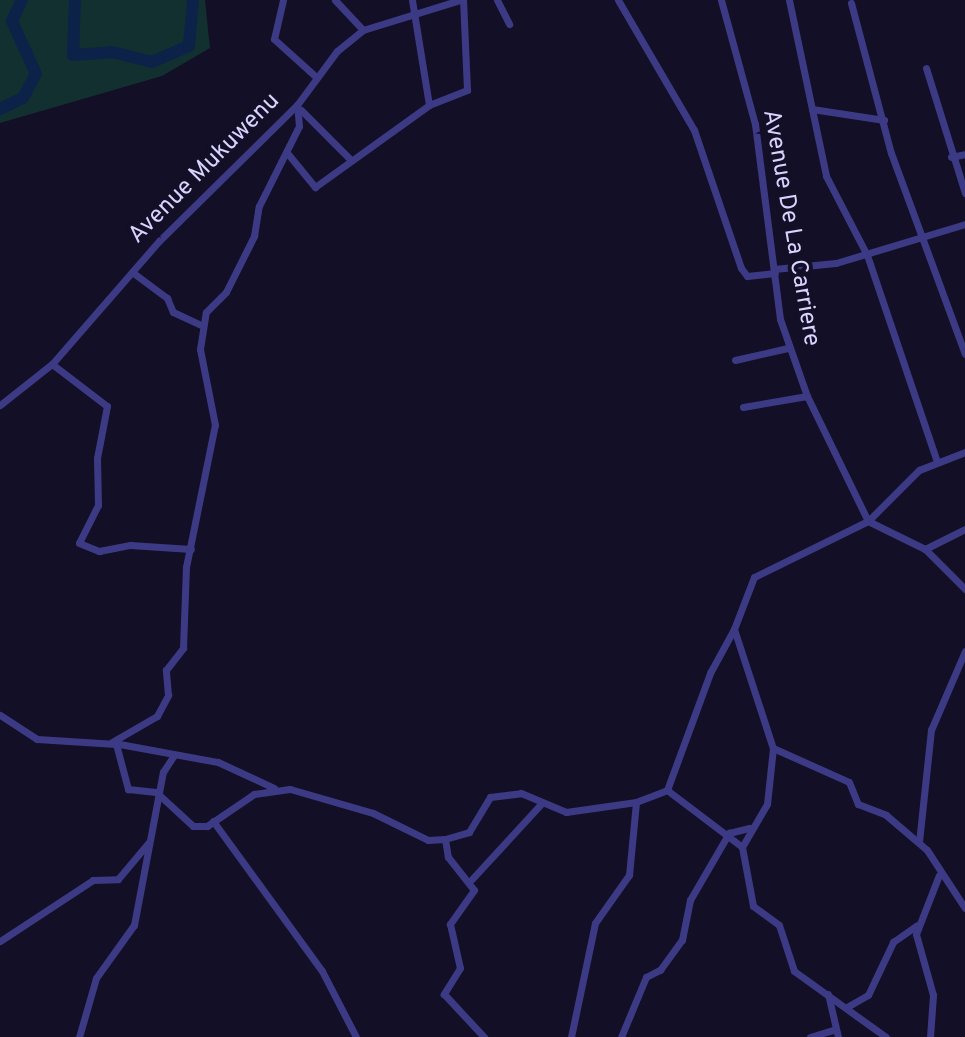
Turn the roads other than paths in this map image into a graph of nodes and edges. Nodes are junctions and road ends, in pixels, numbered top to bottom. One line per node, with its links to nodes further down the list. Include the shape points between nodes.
1 (283, 0): 14 (street, via 274,39)
2 (335, 0): 12 (street)
3 (412, 0): 10 (street)
4 (461, 0): 10 (street, Avenue Mukuwenu); 15 (street, via 467,90)
5 (497, 0): 11 (street)
6 (618, 0): 27 (street, via 694,130 741,268 747,276)
7 (721, 0): 27 (street, Avenue De La Carriere, via 755,124)
8 (789, 0): 17 (street)
9 (851, 3): 18 (street)
10 (416, 12): 12 (street, Avenue Mukuwenu); 15 (street)
11 (509, 24)
12 (363, 30): 14 (street, Avenue Mukuwenu)
13 (926, 68): 21 (street)
14 (316, 77): 16 (street, Avenue Mukuwenu)
15 (429, 105): 22 (street)
16 (299, 107): 19 (street); 22 (street); 28 (street, Avenue Mukuwenu)
17 (812, 109): 18 (street); 26 (street, via 826,176)
18 (884, 120): 25 (street)
19 (288, 154): 22 (street, via 313,187); 29 (street, via 259,206 238,272)
20 (965, 154): 21 (street)
21 (951, 157): 23 (street)
22 (351, 160)
23 (965, 193)
24 (965, 224): 25 (street)
25 (921, 236): 26 (street); 31 (street)
26 (867, 255): 27 (street); 38 (street)
27 (775, 271): 30 (street, Avenue De La Carriere)
28 (132, 272): 29 (street, via 167,298 173,312); 33 (street, Avenue Mukuwenu)
29 (203, 326): 41 (street, via 202,366 215,425)
30 (788, 348): 32 (street); 34 (street, Avenue De La Carriere)
31 (965, 354)
32 (735, 360)
33 (52, 364): 35 (street, Avenue Mukuwenu); 41 (street, via 107,406 98,508 79,543 99,551)
34 (807, 396): 36 (street); 39 (street, Avenue De La Carriere)
35 (0, 405)
36 (743, 407)
37 (965, 452): 38 (street)
38 (937, 462): 39 (street, via 909,477)
39 (868, 521): 42 (street); 44 (street, via 754,577)
40 (965, 529): 42 (street)
41 (191, 549): 47 (street, via 187,631 179,658 166,670 165,702 147,725)
42 (925, 549): 43 (street)
43 (965, 589)
44 (734, 629): 48 (street); 51 (street)
45 (965, 651): 60 (street, via 931,730)
46 (0, 715): 47 (street, via 37,739)
47 (112, 742): 49 (street); 52 (street, via 120,747 128,789)
48 (773, 748): 56 (street, via 767,804); 60 (street, via 849,782 858,804 886,815)
49 (174, 755): 50 (street, via 218,762); 52 (street)
50 (275, 788): 55 (street); 58 (street, via 373,813 428,840)
51 (667, 790): 53 (street); 57 (street)
52 (162, 795): 55 (street, via 193,826); 59 (street)
53 (636, 802): 54 (street, via 566,812); 73 (street, via 629,875 595,923)
54 (541, 804): 58 (street, via 521,793 490,797 469,832); 63 (street)
55 (213, 821): 71 (street, via 322,971)
56 (749, 828): 57 (street); 61 (street)
57 (729, 833): 61 (street); 74 (street, via 690,900 682,940 660,970 646,977)
58 (445, 839): 63 (street, via 448,857)
59 (151, 840): 66 (street, via 118,879 93,880); 70 (street, via 134,925 99,971)
60 (919, 842): 62 (street)
61 (742, 847): 67 (street, via 757,912 779,925 794,971)
62 (939, 875): 64 (street, via 963,896); 65 (street)
63 (472, 879): 72 (street, via 470,900 450,924 460,968 444,994)
64 (965, 908)
65 (917, 925): 68 (street, via 893,942 868,995); 77 (street, via 933,995)
66 (0, 941)
67 (828, 994): 68 (street); 69 (street)
68 (847, 1007): 76 (street)
69 (837, 1033): 75 (street)
70 (79, 1037)
71 (356, 1037)
72 (484, 1037)
73 (571, 1037)
74 (621, 1037)
75 (810, 1037)
76 (886, 1037)
77 (930, 1037)

